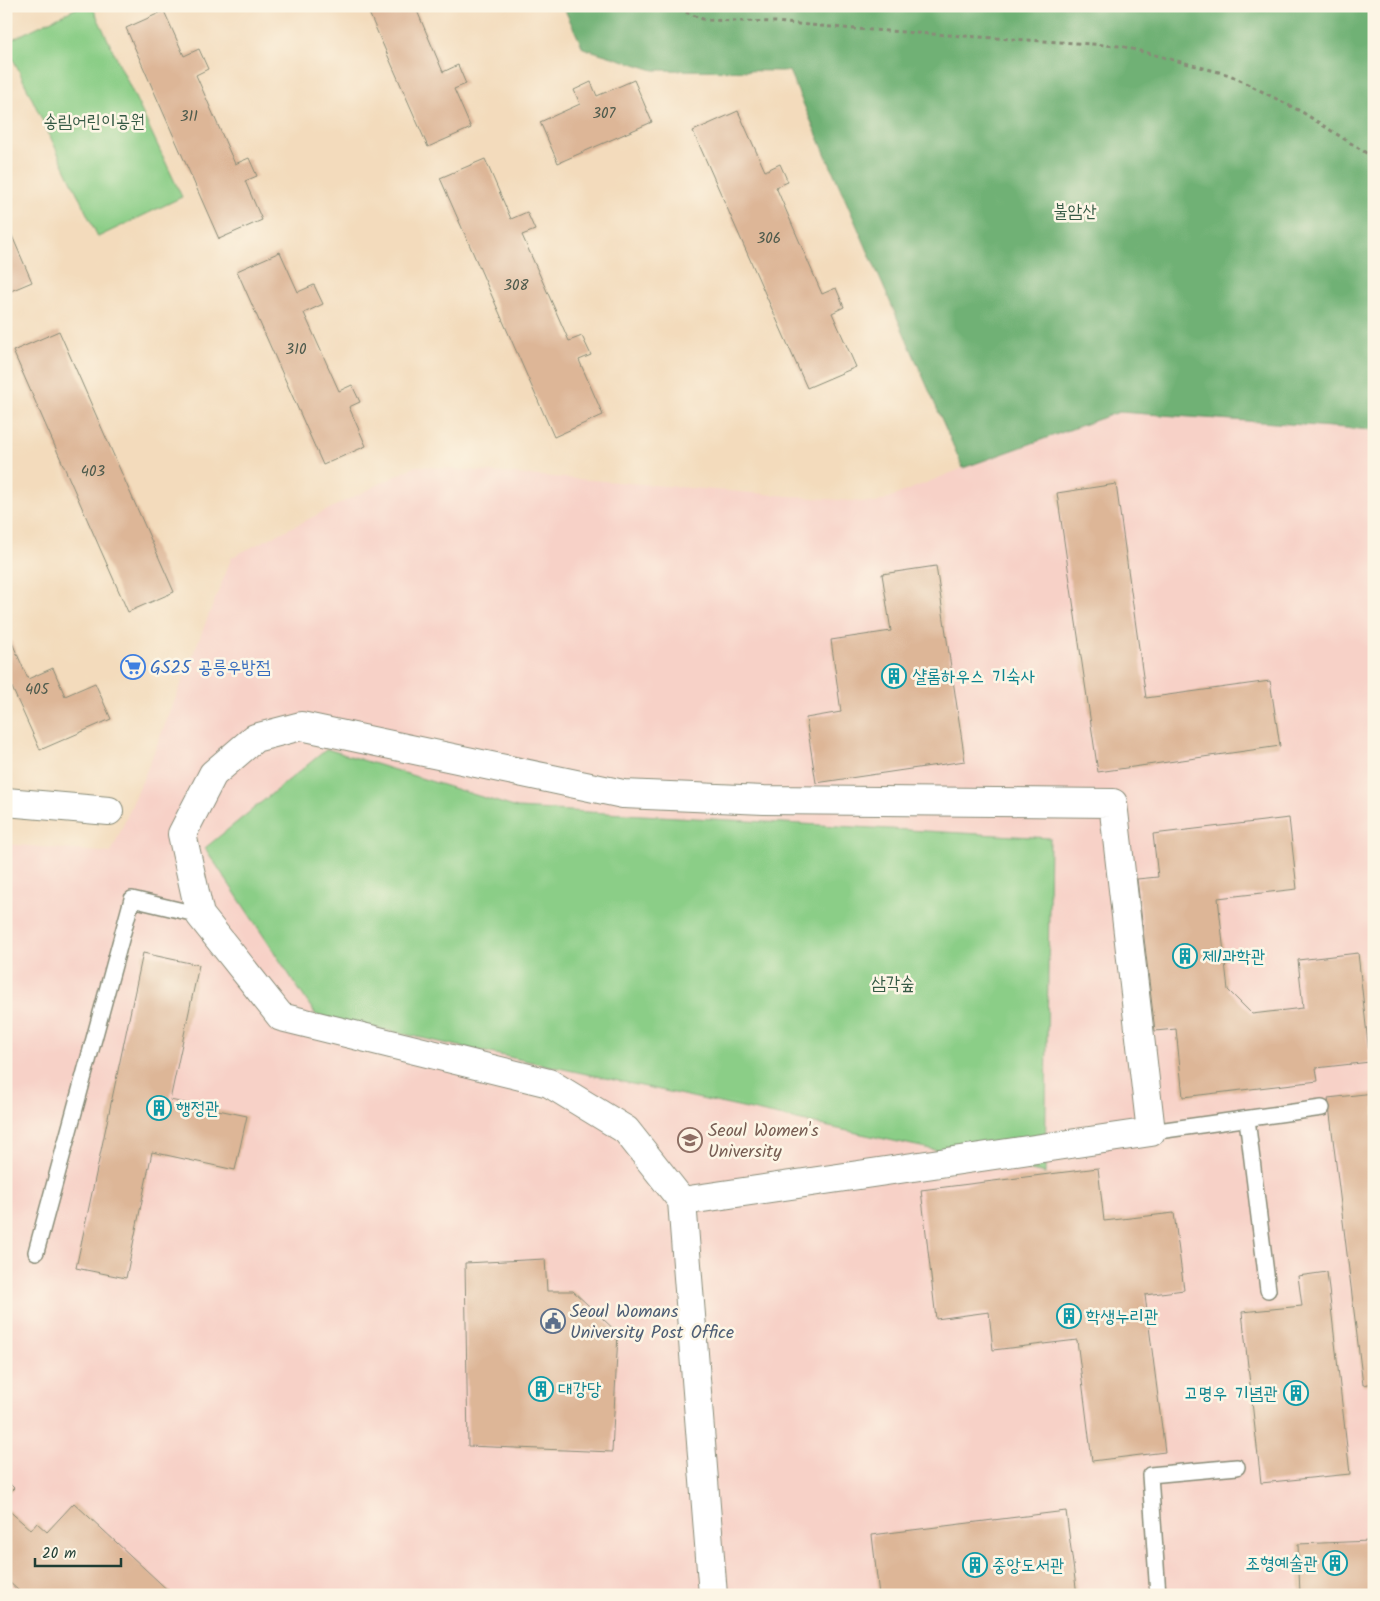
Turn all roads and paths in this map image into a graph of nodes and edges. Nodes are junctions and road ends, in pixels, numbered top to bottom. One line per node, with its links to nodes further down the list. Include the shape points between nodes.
1 (671, 6): 2 (path, via 705,20 1121,46 1230,75 1302,112)
2 (1374, 158)
3 (6, 802): 4 (street)
4 (108, 811)
5 (200, 915): 8 (street, via 182,834 213,774 255,738 301,726 623,794 764,800 1113,803); 9 (street, via 281,1017 549,1083 626,1130); 10 (lane, via 132,899)
6 (1322, 1108): 7 (lane)
7 (1247, 1119): 8 (lane); 11 (lane)
8 (1151, 1132): 9 (street)
9 (682, 1201): 13 (street)
10 (36, 1252)
11 (1268, 1290)
12 (1238, 1467): 14 (lane, via 1150,1475)
13 (713, 1595)
14 (1158, 1595)

